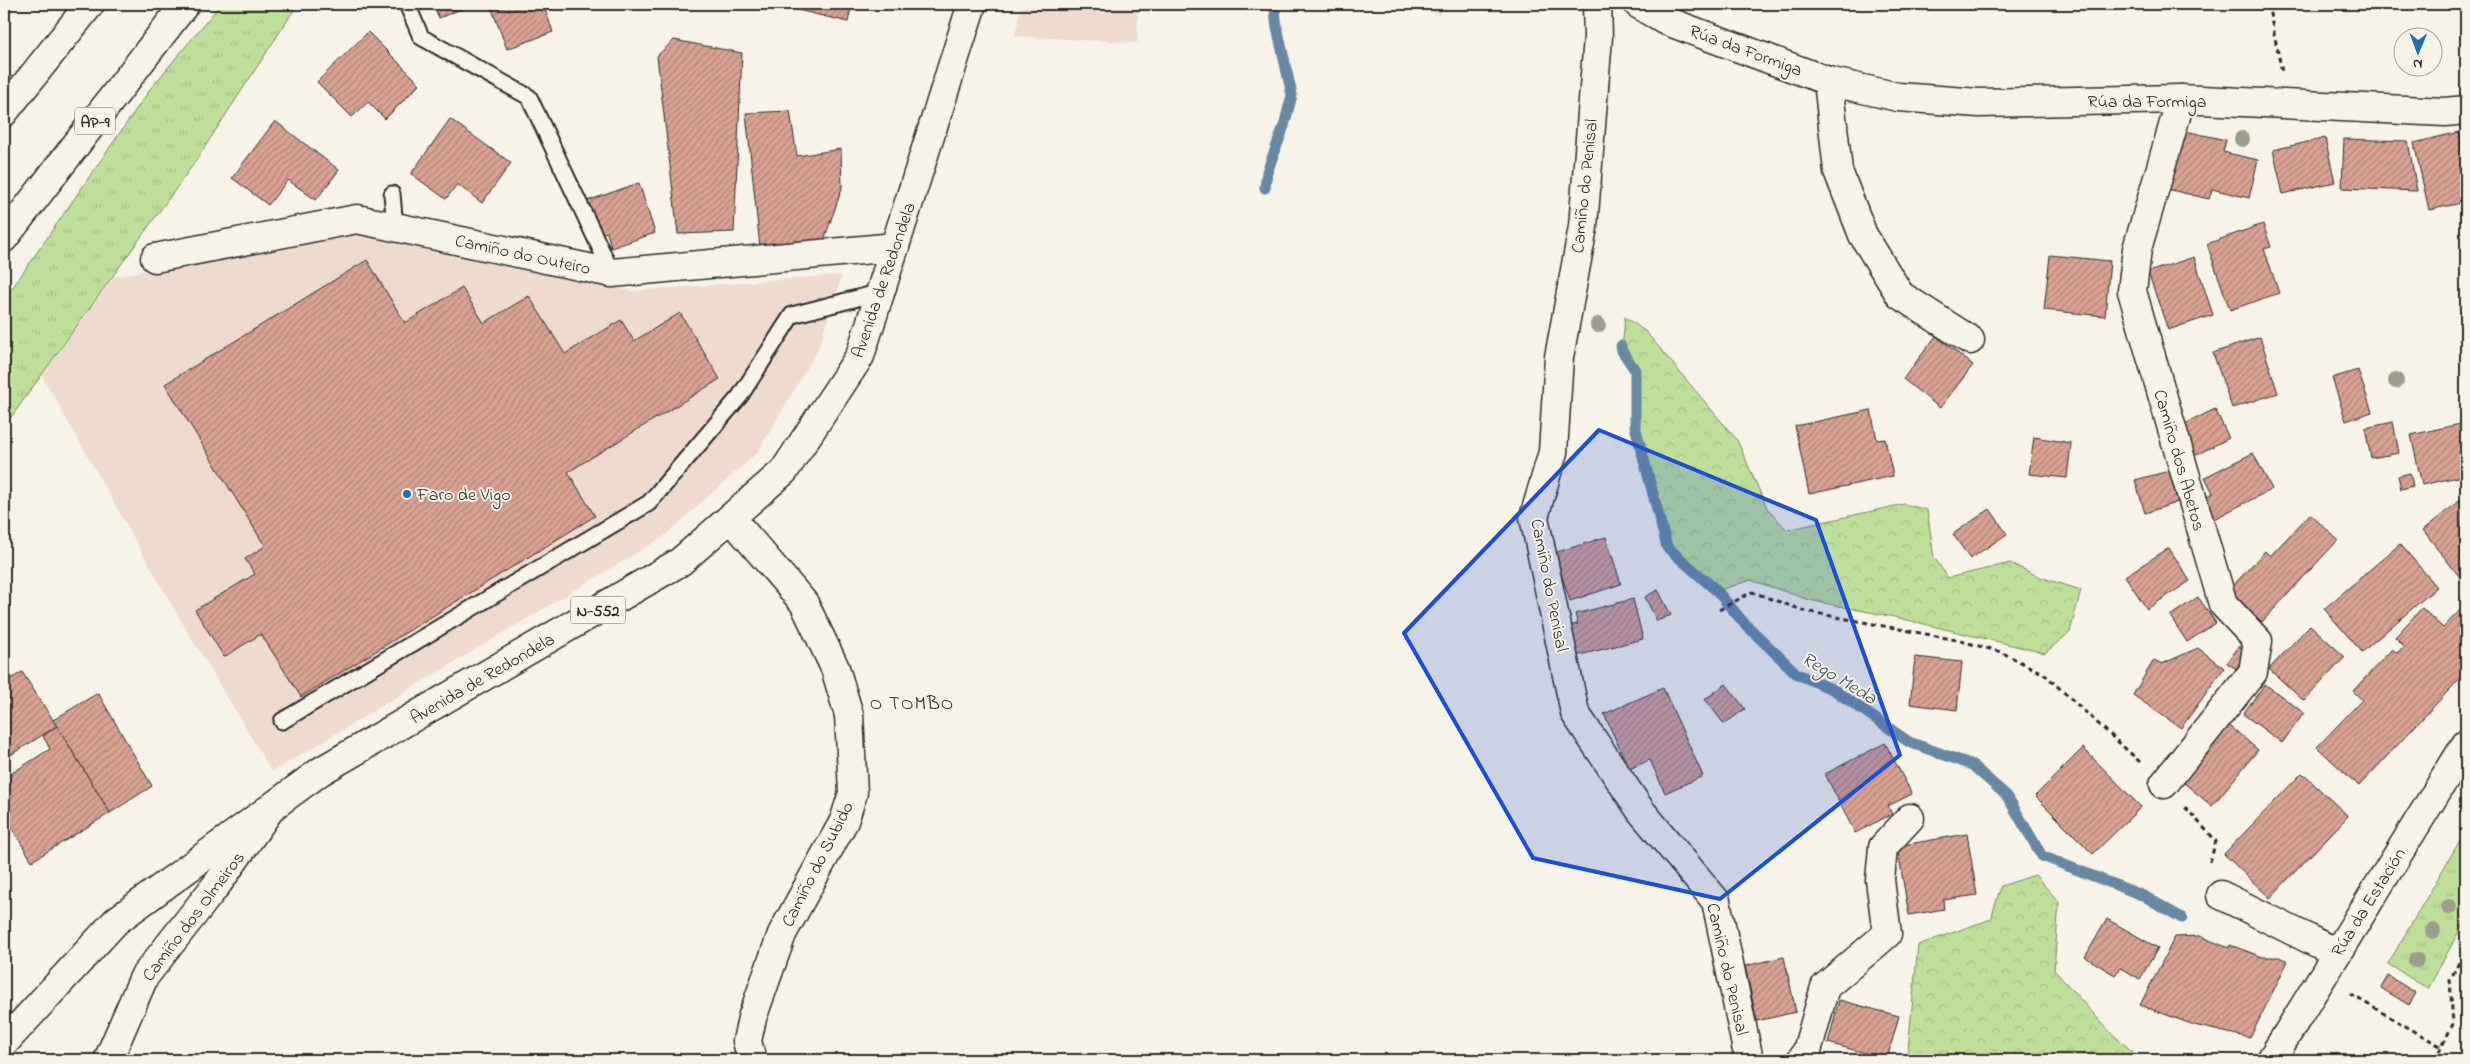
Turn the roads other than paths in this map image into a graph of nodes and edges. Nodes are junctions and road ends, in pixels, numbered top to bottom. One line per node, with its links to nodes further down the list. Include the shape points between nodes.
1 (90, 4): 11 (main road)
2 (186, 4): 14 (main road, AP-9)
3 (407, 4): 17 (lane, via 421,37 529,97)
4 (972, 4): 15 (main road, Avenida de Redondela / N-552)
5 (1597, 4): 31 (main road, Camiño do Penisal, via 1598,37 1583,227 1559,357 1554,452 1534,517 1575,713 1641,811 1716,901)
6 (1638, 4): 7 (main road, Rúa da Formiga)
7 (1670, 12): 8 (main road, Rúa da Formiga)
8 (1828, 81): 9 (main road, Rúa da Formiga, via 1898,98 1979,103); 19 (main road, via 1838,171 1863,235 1900,295)
9 (2180, 99): 10 (main road, Rúa da Formiga, via 2445,112); 23 (main road, Camiño dos Abetos, via 2137,249 2132,291 2223,604 2258,641 2253,672)
10 (2466, 110)
11 (4, 112)
12 (392, 194): 13 (lane)
13 (395, 227): 16 (main road, Camiño do Outeiro, via 357,219); 17 (main road, Camiño do Outeiro)
14 (4, 238)
15 (895, 247): 17 (main road, Camiño do Outeiro); 18 (main road, Avenida de Redondela / N-552)
16 (155, 258)
17 (612, 273)
18 (880, 292): 20 (main road, Avenida de Redondela / N-552, via 860,356 833,397 784,471); 21 (lane, via 792,315 740,396 649,503)
19 (1970, 340)
20 (731, 518): 24 (main road, Avenida de Redondela / N-552, via 680,562 320,771); 30 (main road, Camiño do Subido, via 804,603 835,668 849,715 853,793 844,820 782,934 752,1018 747,1042)
21 (282, 721)
22 (2466, 744): 27 (main road, Rúa da Estación)
23 (2164, 784)
24 (274, 804): 28 (main road, Avenida de Redondela / N-552, via 116,921); 29 (main road, Camiño dos Olmeiros, via 218,883 144,977)
25 (1910, 818): 32 (main road, via 1883,847 1880,880 1886,934 1825,987 1808,1051)
26 (2220, 895): 27 (main road)
27 (2337, 953): 33 (main road, Rúa da Estación)
28 (4, 1043)
29 (108, 1060)
30 (752, 1060)
31 (1749, 1060)
32 (1800, 1060)
33 (2271, 1060)

